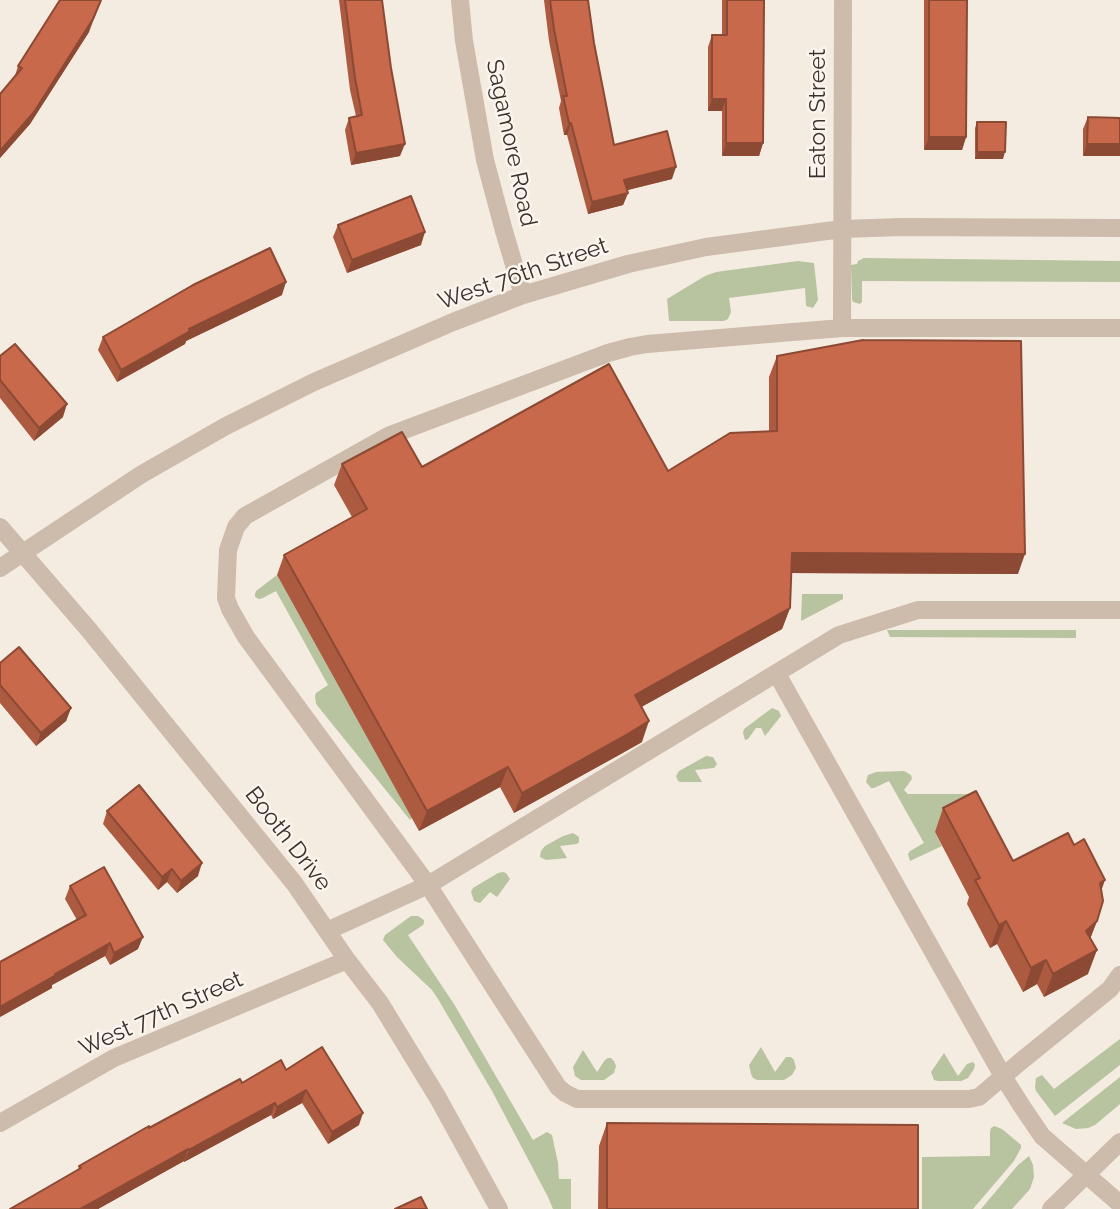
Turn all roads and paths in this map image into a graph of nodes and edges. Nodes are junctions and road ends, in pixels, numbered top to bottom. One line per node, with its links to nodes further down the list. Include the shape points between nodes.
1 (460, 0): 5 (street, Sagamore Road, via 485,160)
2 (843, 0): 4 (street, Eaton Street)
3 (1120, 228): 4 (street, West 76th Street)
4 (842, 229): 5 (street, West 76th Street, via 706,247); 6 (street, Eaton Street)
5 (523, 295): 9 (street, West 76th Street, via 314,382 226,426 142,474)
6 (842, 328): 7 (street); 13 (street, via 647,344 608,353 388,436 255,509 236,527 228,550 226,584 235,620)
7 (1120, 328)
8 (0, 527): 9 (street, Booth Drive)
9 (22, 553): 10 (street, West 76th Street); 14 (street, Booth Drive, via 294,883)
10 (0, 569)
11 (1120, 610): 12 (street, via 918,610 839,635)
12 (777, 674): 13 (street); 17 (street)
13 (428, 885): 14 (street); 17 (street, via 558,1087 577,1100 968,1100)
14 (327, 931): 15 (street, Booth Drive)
15 (347, 960): 18 (street, West 77th Street, via 114,1058); 22 (street, Booth Drive, via 380,1003 438,1098)
16 (1120, 975): 17 (street, via 1110,989)
17 (1004, 1077): 20 (street, via 1042,1136)
18 (0, 1123)
19 (1120, 1142): 20 (street)
20 (1087, 1174): 21 (street); 23 (street)
21 (1120, 1204)
22 (499, 1209)
23 (1051, 1209)

